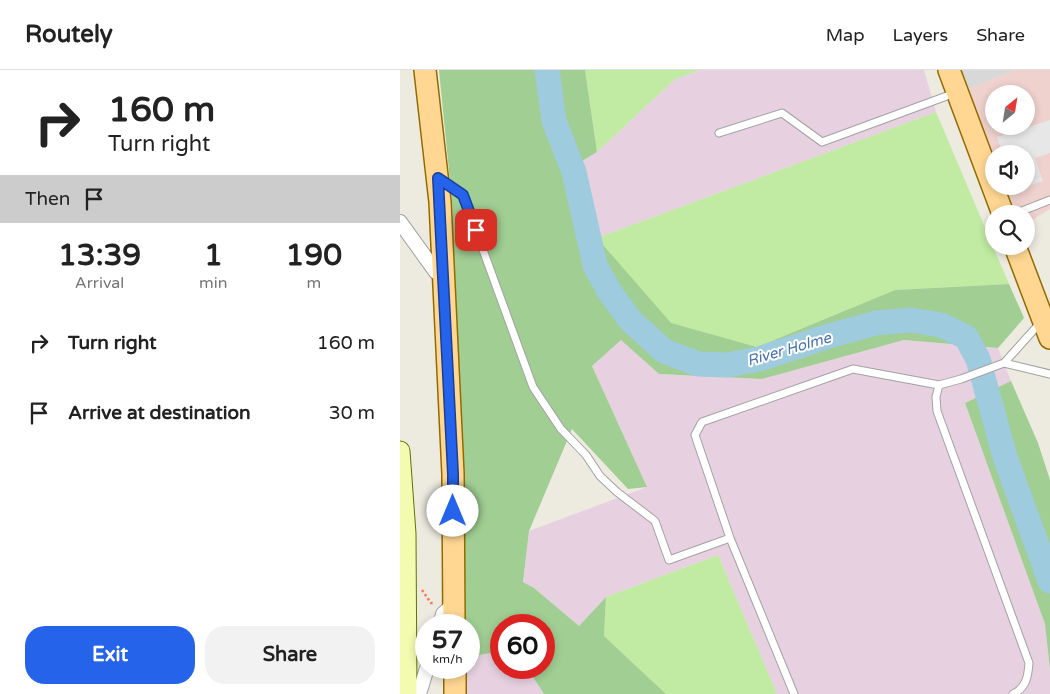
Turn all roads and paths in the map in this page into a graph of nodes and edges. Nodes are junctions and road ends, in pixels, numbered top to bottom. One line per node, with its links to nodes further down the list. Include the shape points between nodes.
1 (425, 70): 5 (main road)
2 (949, 70): 3 (main road)
3 (958, 92): 4 (lane, via 822,142 782,113); 7 (main road)
4 (719, 133)
5 (438, 178): 11 (main road); 18 (lane, via 463,195 533,387 600,476 655,521 669,560)
6 (1050, 200): 8 (lane)
7 (1000, 205)
8 (1035, 206)
9 (400, 222): 11 (street, via 436,272)
10 (1018, 255): 12 (main road)
11 (444, 276): 19 (main road, via 453,474)
12 (1046, 329): 13 (lane)
13 (1004, 363): 14 (lane); 15 (lane)
14 (1050, 374)
15 (939, 384): 18 (lane, via 853,369 702,422 695,435); 26 (lane, via 937,411 1029,664 1025,683)
16 (400, 451): 17 (street)
17 (402, 495): 23 (street, via 406,534)
18 (730, 538): 25 (lane)
19 (454, 604): 20 (street); 21 (main road)
20 (443, 614)
21 (454, 614)
22 (424, 679): 24 (street)
23 (407, 694)
24 (419, 694)
25 (794, 694)
26 (1012, 694)

